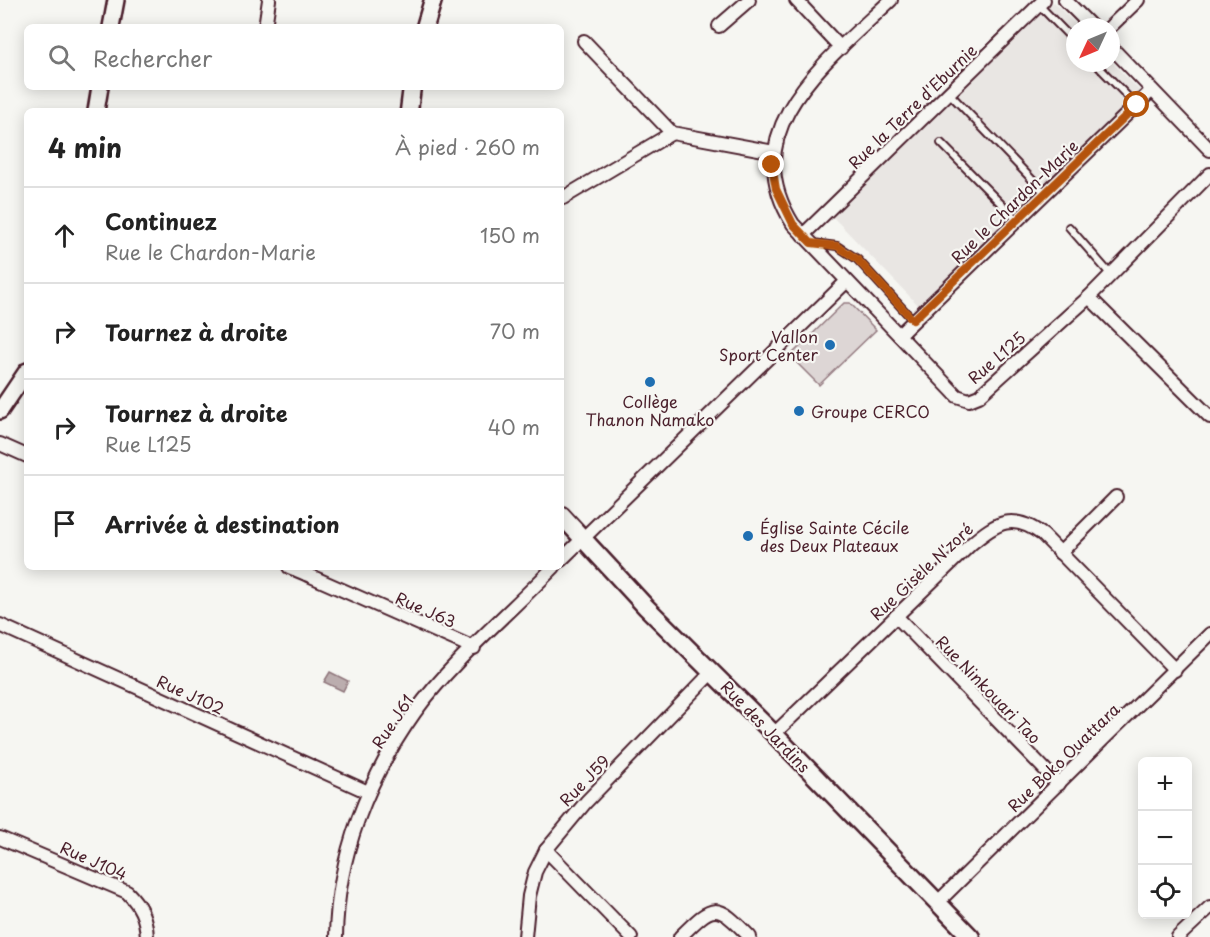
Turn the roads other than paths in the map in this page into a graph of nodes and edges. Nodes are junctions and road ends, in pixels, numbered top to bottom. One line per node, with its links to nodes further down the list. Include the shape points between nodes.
1 (116, 0): 12 (street)
2 (269, 0): 13 (street)
3 (433, 0): 14 (main road)
4 (748, 0): 15 (street)
5 (796, 0): 18 (street)
6 (891, 0): 18 (street, Rue L125)
7 (1065, 0): 10 (street)
8 (1138, 0): 11 (street)
9 (1041, 2): 16 (lane); 24 (street, Rue la Terre d'Eburnie)
10 (1083, 18)
11 (1119, 18)
12 (112, 24)
13 (265, 24)
14 (425, 24)
15 (719, 26)
16 (1066, 31)
17 (584, 41): 28 (street)
18 (841, 48): 31 (street, Rue L125, via 793,101 781,122)
19 (1120, 56): 23 (street)
20 (1104, 72): 25 (lane)
21 (100, 90): 26 (street)
22 (412, 90): 27 (main road)
23 (1152, 90): 25 (street, Rue le Chardon-Marie); 30 (street)
24 (949, 93): 33 (lane); 37 (street, Rue la Terre d'Eburnie)
25 (1137, 105): 33 (street, Rue le Chardon-Marie)
26 (96, 108)
27 (409, 108)
28 (672, 133): 31 (street); 34 (street)
29 (941, 143): 35 (lane)
30 (1210, 150)
31 (774, 153): 37 (street, Rue L125, via 776,189 783,208)
32 (1210, 174): 38 (street, Rue L125)
33 (1046, 193): 35 (street, Rue le Chardon-Marie)
34 (564, 197)
35 (1017, 220): 41 (street, Rue le Chardon-Marie)
36 (1069, 227): 38 (lane)
37 (807, 239): 39 (street, Rue L125); 41 (lane, via 837,246 857,259)
38 (1111, 275): 40 (street, Rue L125)
39 (847, 281): 42 (street, Rue L125); 50 (street)
40 (1089, 297): 42 (street, Rue L125, via 979,396 969,400 957,396); 45 (street)
41 (913, 320): 42 (street, Rue le Chardon-Marie)
42 (898, 335)
43 (24, 375): 44 (street)
44 (0, 411)
45 (1210, 417)
46 (0, 444): 47 (street)
47 (24, 455)
48 (1116, 497): 51 (street)
49 (564, 518): 50 (main road, Rue des Jardins)
50 (582, 539): 52 (street); 60 (main road, Rue des Jardins)
51 (1060, 553): 55 (street, Rue Gisèle N'zoré, via 1029,524 1012,521 992,526); 59 (street, Rue Gisèle N'zoré)
52 (564, 557)
53 (551, 570): 58 (street, Rue J61)
54 (307, 571): 58 (street, Rue J63)
55 (896, 616): 61 (street, Rue Gisèle N'zoré); 62 (street, Rue Ninkouari Tao)
56 (0, 626): 63 (street, Rue J102)
57 (1210, 634): 59 (street, Rue Boko Ouattara)
58 (474, 648): 63 (street, Rue J61, via 416,711)
59 (1175, 670): 62 (street, Rue Boko Ouattara)
60 (713, 671): 61 (main road, Rue des Jardins); 65 (street, Rue J59, via 586,802)
61 (774, 734): 66 (main road, Rue des Jardins)
62 (1059, 784): 66 (street, Rue Boko Ouattara)
63 (368, 792): 69 (street, Rue J61, via 344,865)
64 (0, 838): 68 (street, Rue J104, via 127,891 145,917)
65 (546, 850): 70 (street, Rue J59, via 529,896); 71 (street)
66 (937, 903): 74 (main road, Rue des Jardins)
67 (1210, 907): 75 (street)
68 (147, 937)
69 (336, 937)
70 (525, 937)
71 (631, 937)
72 (680, 937): 73 (street, via 704,912 717,910 727,913)
73 (750, 937)
74 (971, 937)
75 (1178, 937)

